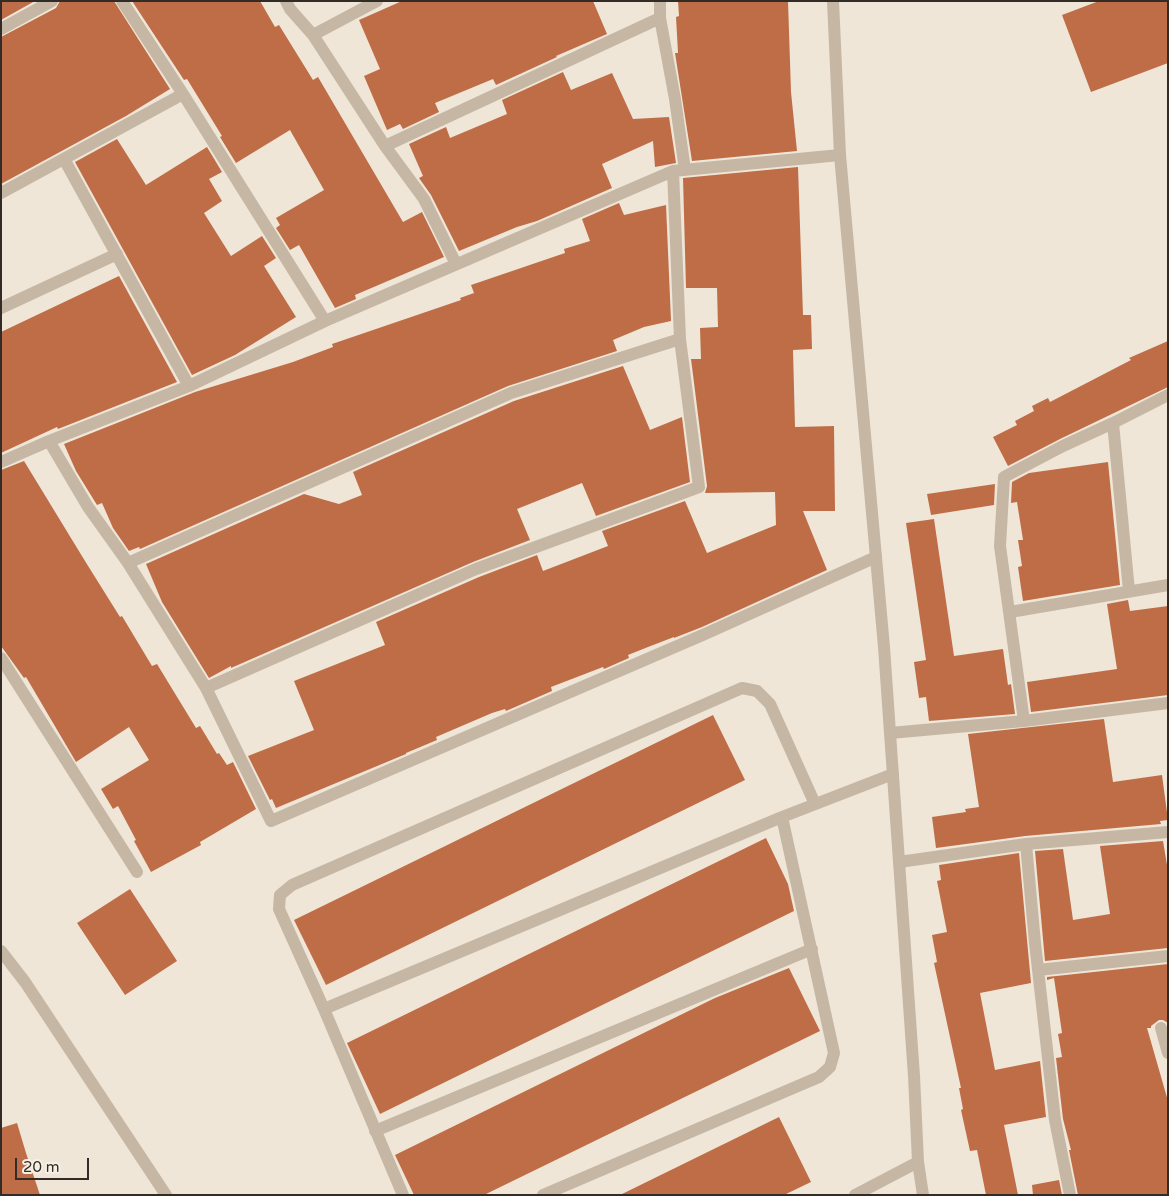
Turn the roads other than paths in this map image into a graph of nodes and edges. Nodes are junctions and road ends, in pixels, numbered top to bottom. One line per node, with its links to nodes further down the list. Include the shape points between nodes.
1 (52, 1): 8 (street)
2 (122, 1): 10 (street)
3 (286, 1): 9 (street)
4 (377, 1): 9 (street)
5 (660, 1): 7 (street)
6 (834, 1): 12 (street)
7 (660, 18): 11 (street); 14 (street, via 675,99)
8 (1, 29)
9 (313, 35): 11 (street)
10 (183, 94): 13 (street); 19 (street)
11 (385, 146): 17 (street, via 424,199)
12 (840, 155): 14 (street); 26 (street)
13 (64, 159): 15 (street); 16 (street)
14 (679, 171): 17 (street); 20 (street)
15 (1, 193)
16 (117, 254): 18 (street); 21 (street)
17 (456, 264): 19 (street)
18 (1, 308)
19 (325, 322): 21 (street)
20 (680, 339): 27 (street, via 511,393); 32 (street, via 699,487 476,569)
21 (189, 386): 24 (street)
22 (1168, 395): 23 (street)
23 (1114, 423): 29 (street); 30 (street, via 1004,477 1000,546)
24 (49, 441): 25 (street); 27 (street, via 88,507)
25 (1, 462)
26 (876, 557): 32 (street, via 270,821); 35 (street)
27 (128, 563): 32 (street)
28 (1168, 586): 29 (street)
29 (1129, 591): 30 (street)
30 (1010, 612): 34 (street)
31 (1, 658): 42 (street)
32 (206, 688)
33 (1168, 703): 34 (street)
34 (1024, 721): 35 (street)
35 (890, 733): 36 (street)
36 (893, 774): 37 (street); 41 (street)
37 (814, 804): 38 (street); 47 (street, via 770,704 757,691 742,688 292,886 280,895 279,909)
38 (782, 817): 43 (street); 47 (street)
39 (1168, 832): 40 (street)
40 (1026, 844): 41 (street); 46 (street)
41 (899, 862): 51 (street)
42 (137, 872)
43 (812, 949): 50 (street); 54 (street, via 834,1053 830,1067 819,1077)
44 (1, 951): 52 (street, via 25,982)
45 (1168, 956): 46 (street)
46 (1038, 970): 57 (street, via 1055,1120)
47 (324, 1009): 50 (street)
48 (1161, 1028): 49 (street)
49 (1168, 1053)
50 (375, 1131): 53 (street)
51 (918, 1162): 55 (street); 56 (street)
52 (166, 1195)
53 (403, 1195)
54 (544, 1195)
55 (855, 1195)
56 (923, 1195)
57 (1070, 1195)

